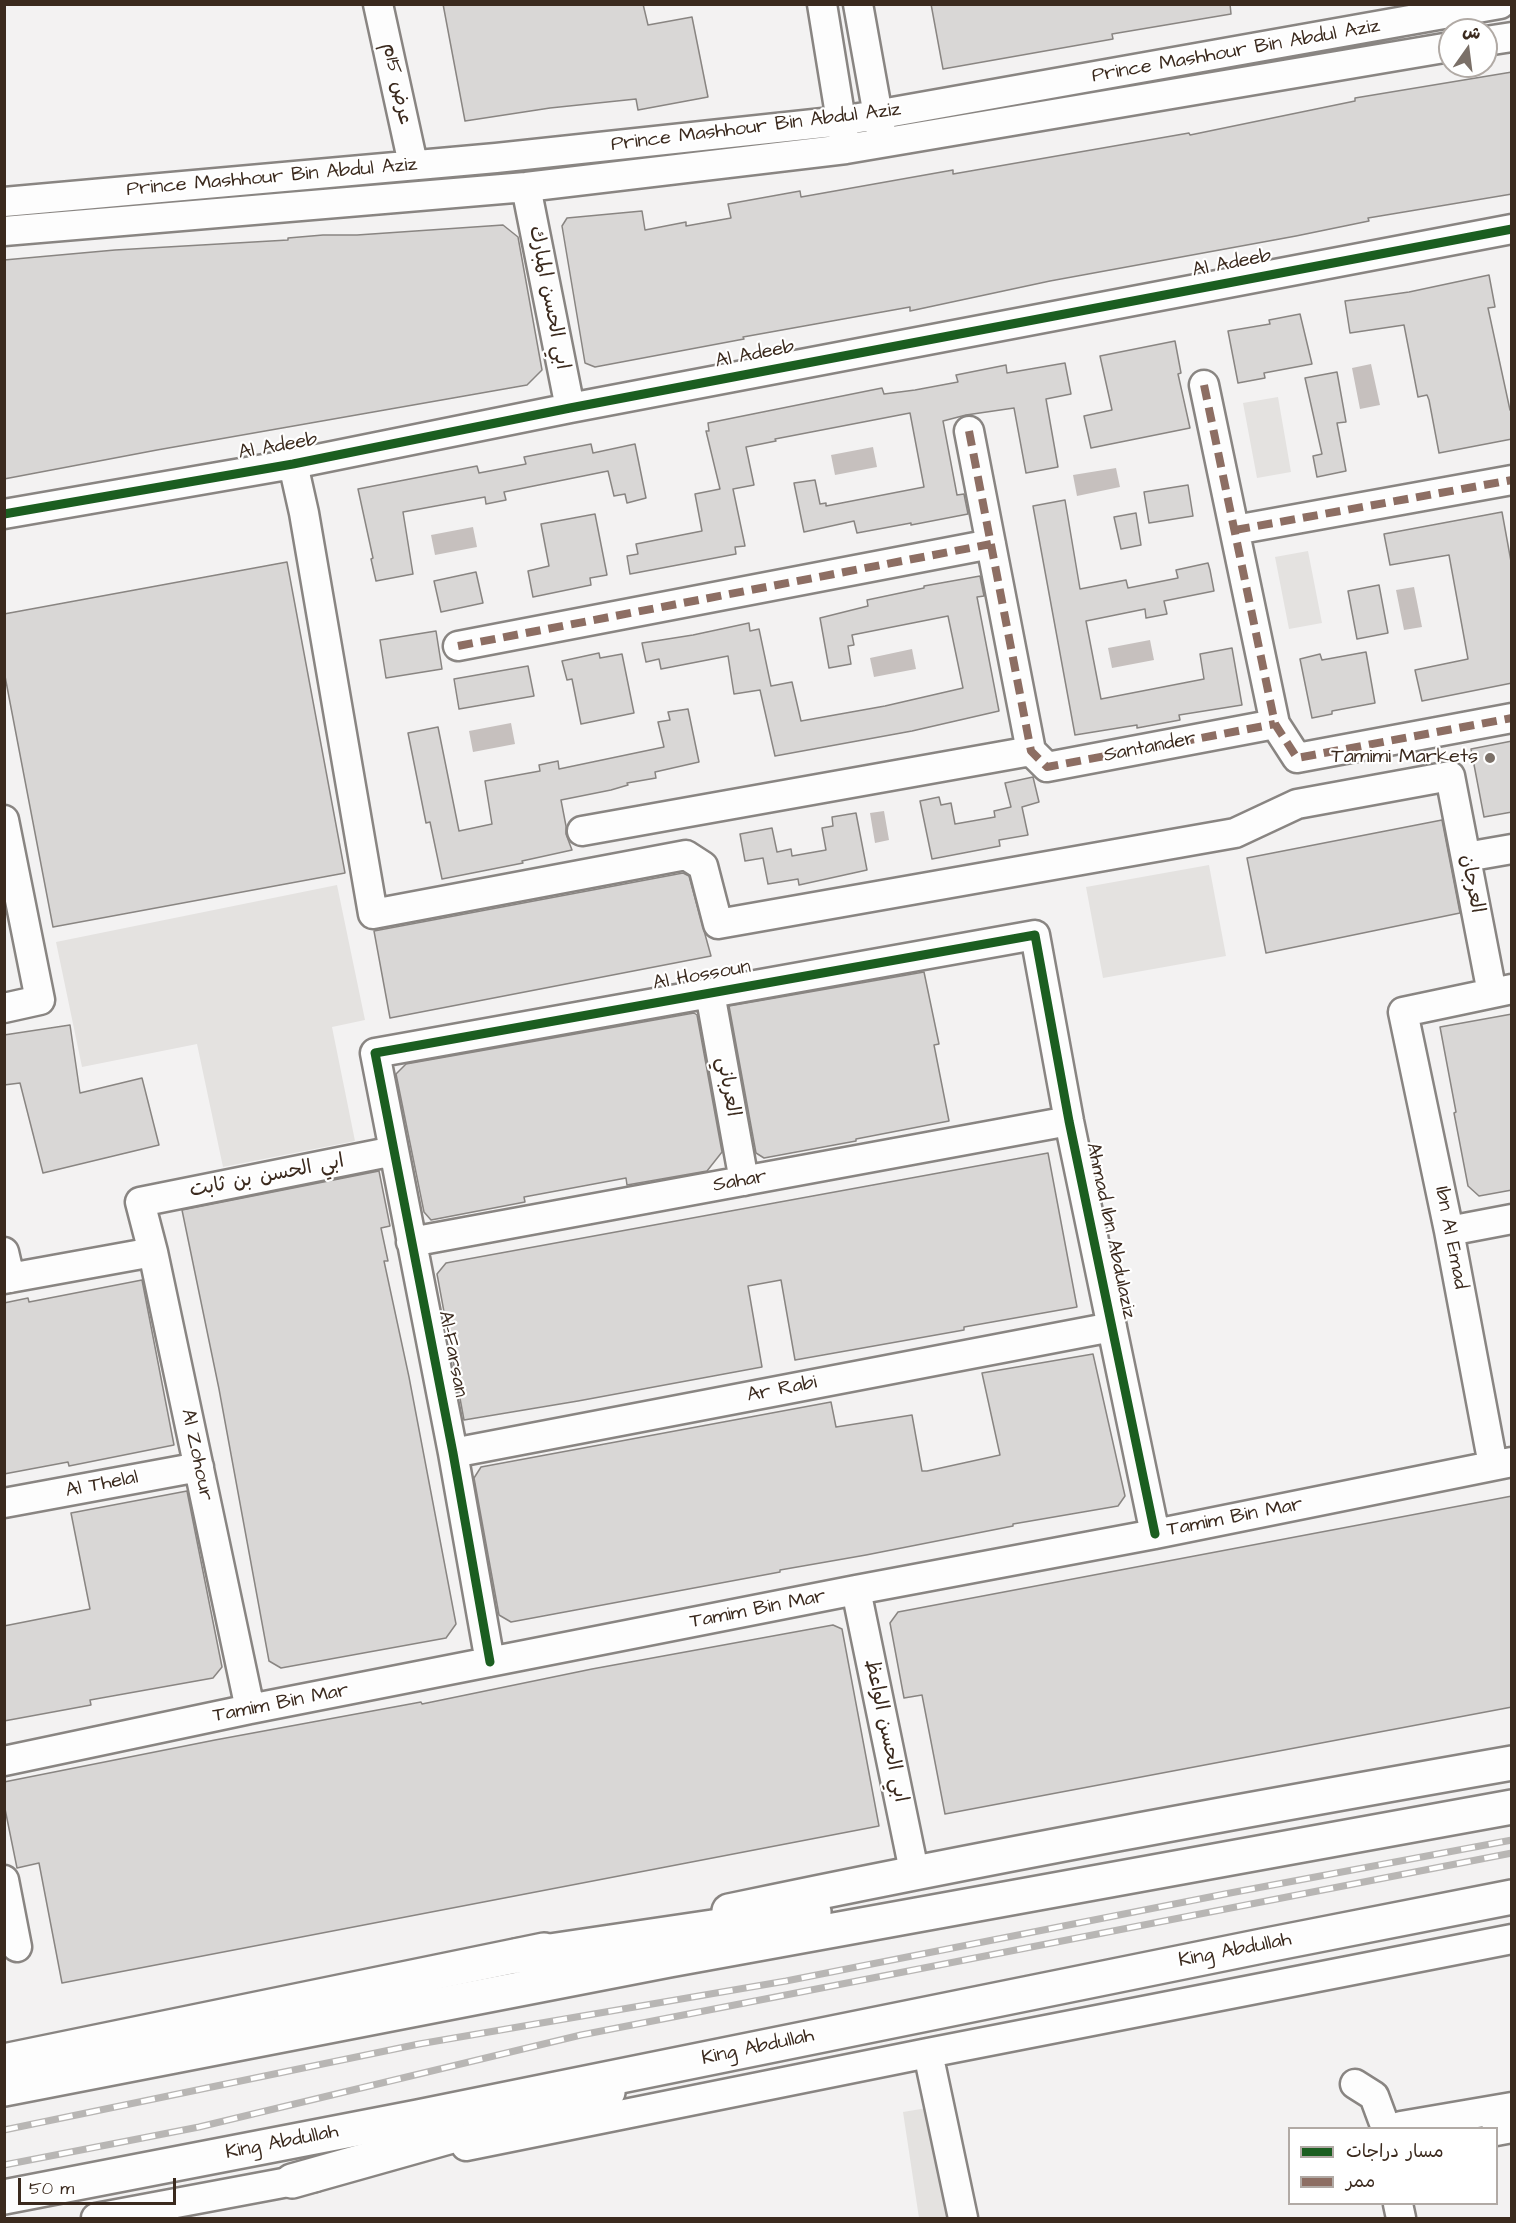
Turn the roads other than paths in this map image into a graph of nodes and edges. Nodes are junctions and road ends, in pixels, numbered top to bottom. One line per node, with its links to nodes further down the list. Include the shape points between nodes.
1 (378, 4): 11 (street, عرض 15م)
2 (822, 4): 8 (street)
3 (858, 4): 7 (street)
4 (1500, 4): 5 (street, Prince Mashhour Bin Abdul Aziz)
5 (1434, 11): 7 (street, Prince Mashhour Bin Abdul Aziz)
6 (1438, 49): 9 (street, Prince Mashhour Bin Abdul Aziz)
7 (879, 115): 8 (street, Prince Mashhour Bin Abdul Aziz); 9 (street)
8 (842, 121): 10 (street); 11 (street, Prince Mashhour Bin Abdul Aziz)
9 (883, 143): 10 (street, Prince Mashhour Bin Abdul Aziz)
10 (846, 149): 12 (street, Prince Mashhour Bin Abdul Aziz)
11 (413, 164): 13 (street, Prince Mashhour Bin Abdul Aziz)
12 (526, 187): 15 (street, Prince Mashhour Bin Abdul Aziz); 17 (street, ابي الحسن المبارك)
13 (4, 202)
14 (1512, 229): 17 (street, Al Adeeb)
15 (4, 231)
16 (1204, 386): 22 (street)
17 (570, 408): 19 (street, Al Adeeb)
18 (969, 431): 23 (street)
19 (293, 464): 21 (street, Al Adeeb); 31 (street, العرجان, via 373,914 686,855 703,866 718,924 1235,833 1297,804 1450,776)
20 (1512, 480): 22 (street)
21 (4, 514)
22 (1235, 530): 26 (street)
23 (991, 544): 24 (street); 27 (street)
24 (458, 646)
25 (1512, 718): 26 (street, via 1297,758)
26 (1275, 724): 27 (street, Santander, via 1047,767)
27 (1031, 751): 29 (street)
28 (4, 820): 35 (street, via 40,1000)
29 (582, 831)
30 (1512, 849): 31 (street)
31 (1466, 857): 33 (street, العرجان)
32 (1035, 935): 34 (street, Al Hossoun); 37 (street, Ahmad Ibn Abdulaziz)
33 (1502, 991): 42 (street, Ibn Al Emad, via 1403,1012)
34 (710, 993): 36 (street, Al Hossoun); 39 (street, العرباني)
35 (4, 1008)
36 (375, 1053): 38 (street, Al-Farsan)
37 (1069, 1121): 39 (street, Sahar); 46 (street, Ahmad Ibn Abdulaziz)
38 (394, 1151): 40 (street, ابي الحسن بن ثابت); 43 (street, Al-Farsan)
39 (744, 1181): 43 (street, Sahar)
40 (140, 1202): 44 (street, Al Zohour)
41 (1512, 1219): 42 (street)
42 (1449, 1231): 48 (street, Ibn Al Emad)
43 (411, 1242): 47 (street, Al-Farsan)
44 (153, 1252): 45 (street); 49 (street, Al Zohour)
45 (6, 1270)
46 (1112, 1327): 47 (street, Ar Rabi); 51 (street, Ahmad Ibn Abdulaziz)
47 (453, 1453): 53 (street, Al-Farsan)
48 (1502, 1464): 51 (street, Tamim Bin Mar)
49 (199, 1467): 50 (street, Al Thelal); 54 (street, Al Zohour)
50 (4, 1503)
51 (1155, 1534): 52 (street, Tamim Bin Mar)
52 (856, 1590): 53 (street, Tamim Bin Mar); 59 (street, ابي الحسن الواعظ)
53 (490, 1662): 54 (street, Tamim Bin Mar)
54 (249, 1709): 55 (street, Tamim Bin Mar)
55 (4, 1761)
56 (1512, 1763): 59 (main road)
57 (1512, 1807): 58 (main road)
58 (1460, 1816): 66 (main road); 71 (main road, via 681,1958)
59 (914, 1872): 66 (main road)
60 (4, 1880): 65 (street)
61 (1512, 1897): 64 (main road, King Abdullah)
62 (1512, 1917): 64 (main road)
63 (1512, 1940): 68 (street)
64 (1262, 1946): 67 (main road, King Abdullah)
65 (17, 1947)
66 (516, 1956): 69 (main road)
67 (769, 2046): 74 (main road); 75 (main road, King Abdullah)
68 (928, 2053): 74 (street); 77 (street)
69 (4, 2061)
70 (1355, 2084): 73 (street, via 1374,2096)
71 (4, 2089)
72 (1512, 2107): 73 (street)
73 (1390, 2127)
74 (292, 2181): 76 (street)
75 (4, 2196)
76 (96, 2218)
77 (963, 2218)

